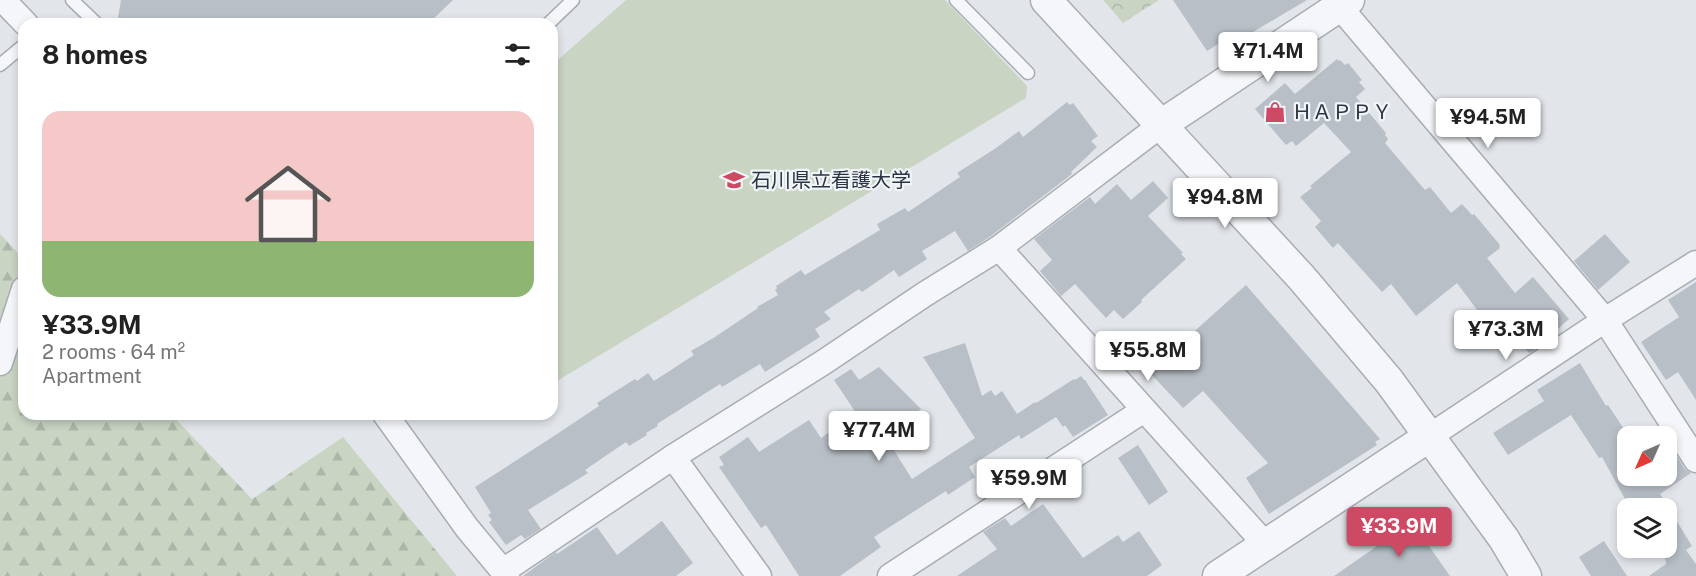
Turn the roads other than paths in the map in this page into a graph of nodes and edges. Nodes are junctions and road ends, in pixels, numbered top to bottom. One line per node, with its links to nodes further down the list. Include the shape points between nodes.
1 (3, 0): 7 (street)
2 (72, 0): 8 (lane)
3 (573, 0): 9 (lane)
4 (956, 0): 12 (lane)
5 (1046, 0): 13 (street)
6 (1344, 3): 13 (street); 17 (street)
7 (20, 18)
8 (91, 18)
9 (554, 18)
10 (18, 50): 11 (lane)
11 (0, 65)
12 (1028, 73)
13 (1161, 125): 14 (street); 21 (street, via 1301,277)
14 (999, 248): 19 (street); 22 (street)
15 (1696, 263): 17 (street)
16 (18, 308): 18 (street)
17 (1605, 320): 21 (street); 23 (street)
18 (0, 363)
19 (1144, 410): 24 (street); 27 (street)
20 (390, 420): 25 (street, via 467,528)
21 (1430, 436): 24 (street); 29 (street)
22 (673, 457): 25 (street); 26 (street)
23 (1696, 460)
24 (1266, 545): 28 (street)
25 (505, 573)
26 (759, 576)
27 (890, 576)
28 (1218, 576)
29 (1526, 576)

